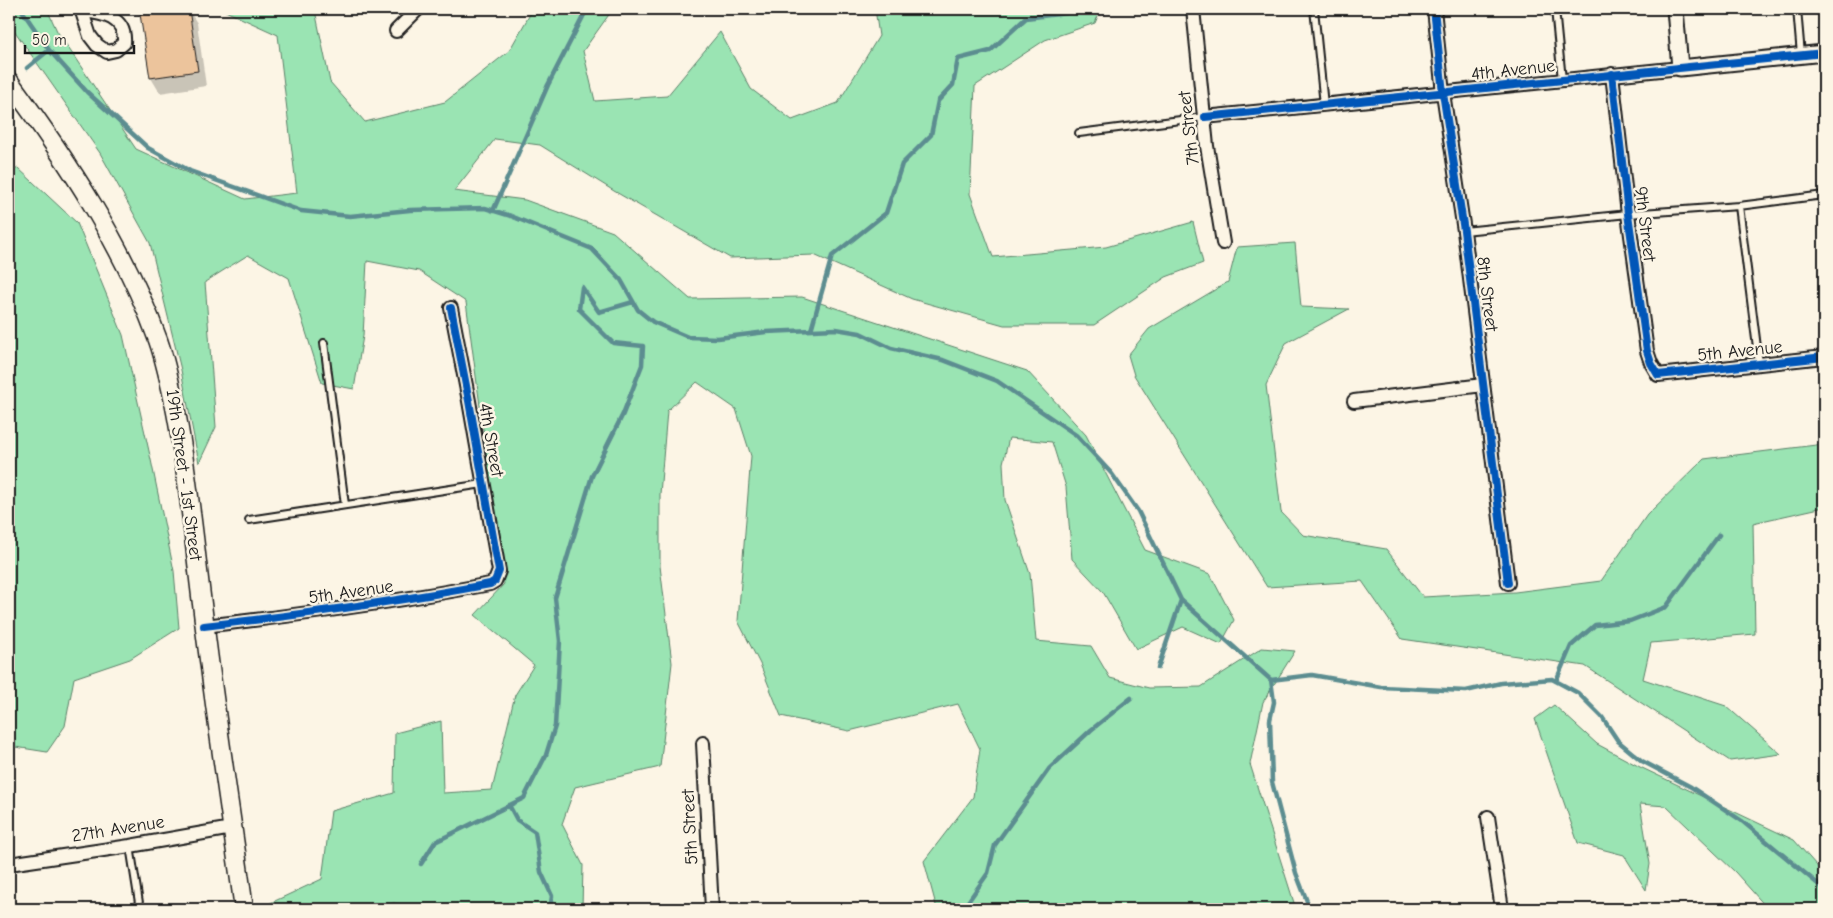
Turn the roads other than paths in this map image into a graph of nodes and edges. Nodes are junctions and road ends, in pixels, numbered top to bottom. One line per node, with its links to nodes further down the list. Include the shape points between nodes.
1 (418, 9): 8 (street)
2 (1193, 9): 17 (street, 7th Street)
3 (1314, 9): 16 (lane)
4 (1434, 9): 15 (street, 8th Street)
5 (1555, 9): 13 (lane)
6 (1675, 9): 11 (street)
7 (1796, 9): 10 (lane)
8 (396, 30)
9 (1824, 53): 10 (street, 4th Avenue)
10 (1801, 56): 11 (street, 4th Avenue)
11 (1680, 68): 12 (street, 4th Avenue)
12 (1612, 74): 13 (street, 4th Avenue); 21 (street, 9th Street)
13 (1562, 80): 15 (street, 4th Avenue)
14 (9, 81): 36 (main road, 19th Street - 1st Street, via 41,124 122,258 158,339 181,438)
15 (1443, 93): 16 (street, 4th Avenue); 22 (street, 8th Street)
16 (1324, 105): 17 (street, 4th Avenue)
17 (1205, 117): 18 (lane); 23 (street, 7th Street)
18 (1079, 133)
19 (1824, 195): 20 (lane)
20 (1739, 206): 21 (lane); 27 (lane)
21 (1628, 214): 22 (lane); 28 (street, 9th Street, via 1647,351)
22 (1464, 231): 29 (street, 8th Street)
23 (1223, 243)
24 (451, 308): 31 (street, 4th Street)
25 (324, 343): 32 (lane)
26 (1824, 357): 27 (street, 5th Avenue)
27 (1759, 363): 28 (street, 5th Avenue)
28 (1658, 375)
29 (1483, 385): 30 (street); 35 (street, 8th Street)
30 (1354, 401)
31 (483, 484): 32 (lane); 34 (street, 4th Street, via 499,571)
32 (345, 505): 33 (lane)
33 (249, 520)
34 (497, 577): 36 (street, 5th Avenue, via 490,584 449,592)
35 (1508, 583)
36 (204, 626): 39 (main road, 19th Street - 1st Street)
37 (703, 743): 44 (street, 5th Street)
38 (1488, 817): 45 (street)
39 (232, 828): 40 (street, 27th Avenue); 43 (main road, 19th Street - 1st Street)
40 (130, 846): 41 (street, 27th Avenue); 42 (lane)
41 (9, 864)
42 (140, 909)
43 (244, 909)
44 (712, 909)
45 (1502, 909)

